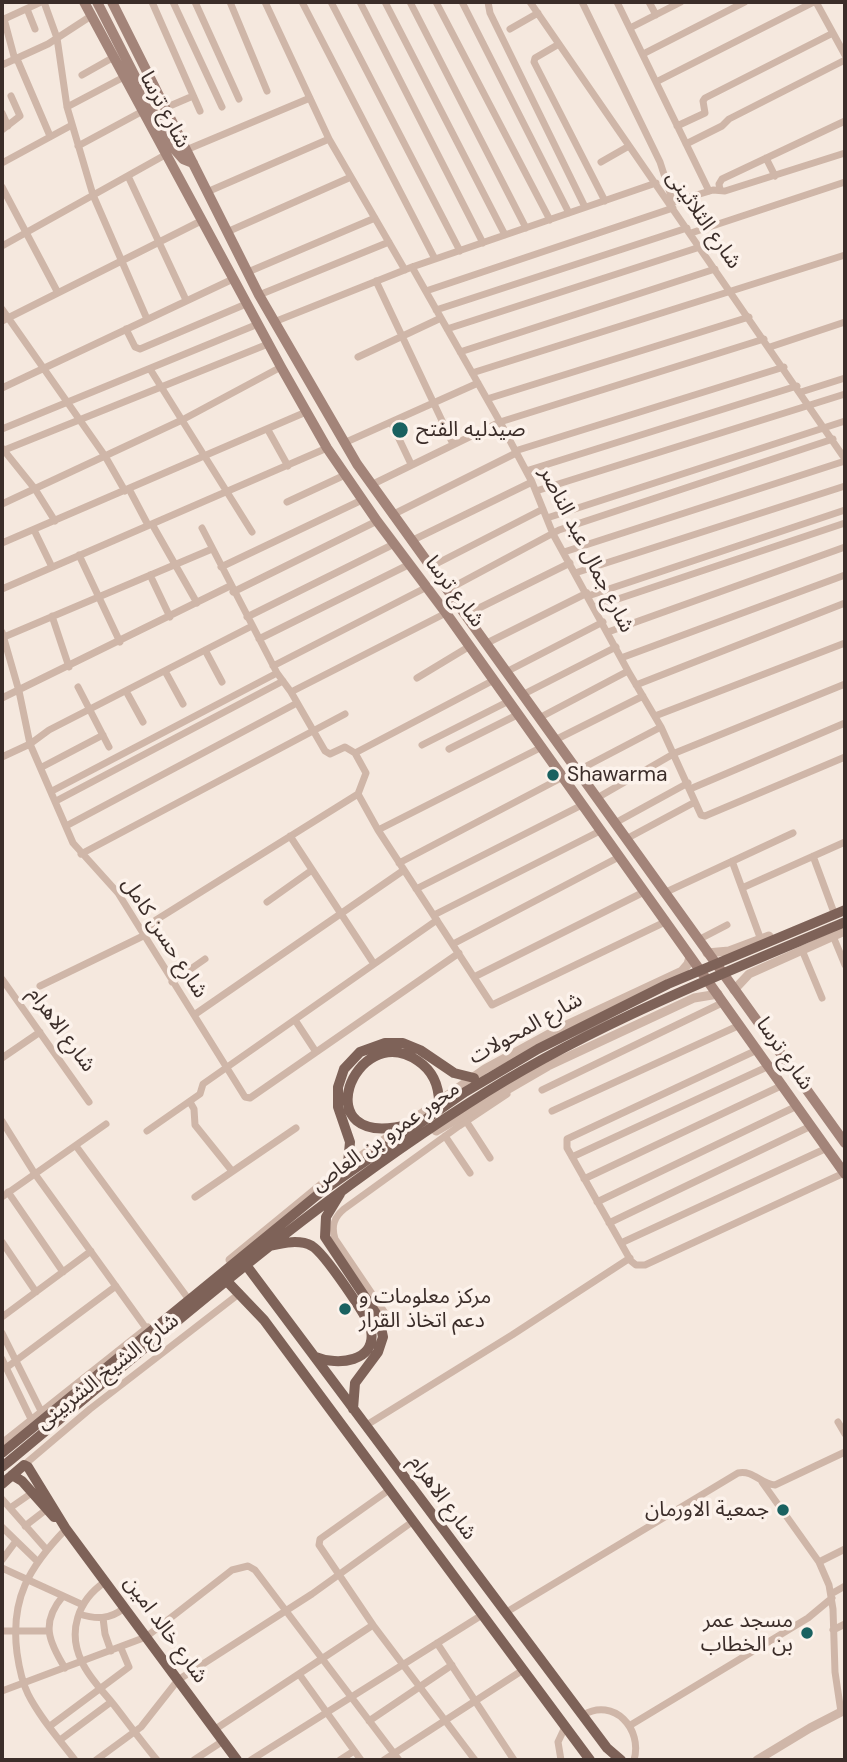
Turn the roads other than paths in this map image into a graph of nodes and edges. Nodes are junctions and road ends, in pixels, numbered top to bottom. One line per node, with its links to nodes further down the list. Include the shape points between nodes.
1 (42, 2): 25 (street); 34 (street)
2 (84, 2): 28 (main road, شارع ترسا)
3 (97, 2): 71 (main road, via 169,143)
4 (111, 2): 52 (main road, شارع ترسا)
5 (152, 2): 47 (street)
6 (173, 2): 51 (street)
7 (195, 2): 49 (street)
8 (230, 2): 45 (street)
9 (265, 2): 48 (street, شارع جمال عبد الناصر)
10 (302, 2): 101 (street)
11 (331, 2): 99 (street)
12 (360, 2): 96 (street)
13 (385, 2): 93 (street)
14 (410, 2): 89 (street)
15 (436, 2): 87 (street)
16 (462, 2): 85 (street)
17 (488, 2): 84 (street)
18 (530, 2): 26 (street, شارع الثلاثينى)
19 (582, 2): 83 (street, via 660,162)
20 (617, 2): 30 (street)
21 (649, 2): 27 (street)
22 (681, 2): 27 (street)
23 (745, 2): 36 (street)
24 (815, 2): 33 (street); 44 (street)
25 (28, 6): 29 (street); 31 (street)
26 (538, 13): 32 (street); 35 (street, شارع الثلاثينى)
27 (656, 15): 30 (street)
28 (91, 16): 34 (street); 38 (main road, شارع ترسا)
29 (3, 19): 39 (street)
30 (630, 28): 36 (street)
31 (35, 29)
32 (509, 29)
33 (833, 33): 37 (street); 58 (street, via 705,98 705,113)
34 (57, 38): 39 (street); 50 (street)
35 (559, 44): 64 (street, شارع الثلاثينى); 82 (street, via 534,62)
36 (643, 54): 44 (street)
37 (845, 55)
38 (114, 57): 42 (street); 43 (main road, شارع ترسا)
39 (16, 60): 41 (street); 60 (street)
40 (845, 60): 62 (street)
41 (2, 65)
42 (82, 75)
43 (124, 77): 50 (street); 53 (main road, شارع ترسا)
44 (656, 82): 58 (street)
45 (267, 90)
46 (11, 96): 59 (street, via 20,116)
47 (193, 96): 52 (street); 54 (street)
48 (310, 98): 61 (street, شارع جمال عبد الناصر); 65 (street)
49 (239, 99)
50 (67, 107): 57 (street)
51 (222, 107)
52 (165, 108): 65 (main road, شارع ترسا)
53 (142, 111): 63 (street); 67 (main road, شارع ترسا)
54 (200, 111)
55 (2, 113): 59 (street)
56 (845, 122): 68 (street)
57 (72, 125): 60 (street); 63 (street)
58 (677, 126): 62 (street)
59 (5, 128)
60 (50, 136): 70 (street)
61 (329, 139): 74 (street, شارع جمال عبد الناصر); 80 (street)
62 (686, 144): 79 (street)
63 (78, 146): 81 (street)
64 (629, 146): 69 (street); 76 (street, شارع الثلاثينى)
65 (186, 150): 71 (main road, شارع ترسا)
66 (845, 153): 73 (street)
67 (165, 155): 72 (street); 88 (main road, شارع ترسا)
68 (766, 158): 73 (street); 78 (street, via 722,179)
69 (601, 162)
70 (2, 163)
71 (193, 163): 80 (main road, شارع ترسا)
72 (128, 176): 81 (street); 94 (street)
73 (775, 176): 78 (street)
74 (351, 177): 86 (street, شارع جمال عبد الناصر); 92 (street)
75 (845, 182): 90 (street)
76 (656, 183): 82 (street); 83 (street, شارع الثلاثينى)
77 (2, 187): 91 (street)
78 (720, 190): 79 (street)
79 (709, 191): 83 (street)
80 (207, 192): 92 (main road, شارع ترسا)
81 (93, 195): 91 (street); 102 (street)
82 (605, 201): 84 (street)
83 (672, 204): 90 (street, شارع الثلاثينى); 108 (street)
84 (585, 207): 85 (street)
85 (569, 213): 87 (street)
86 (375, 218): 95 (street, شارع جمال عبد الناصر); 105 (street)
87 (550, 220): 89 (street)
88 (201, 221): 94 (street); 106 (main road, شارع ترسا)
89 (526, 228): 93 (street)
90 (689, 230): 98 (street, شارع الثلاثينى); 115 (street)
91 (26, 232): 97 (street); 110 (street)
92 (228, 232): 105 (main road, شارع ترسا)
93 (505, 235): 96 (street)
94 (159, 242): 102 (street); 112 (street)
95 (389, 242): 103 (street, شارع جمال عبد الناصر); 111 (street)
96 (483, 243): 99 (street)
97 (2, 246)
98 (700, 247): 104 (street, شارع الثلاثينى); 124 (street)
99 (460, 251): 101 (street)
100 (845, 255): 109 (street)
101 (435, 259): 103 (street)
102 (122, 261): 110 (street); 119 (street)
103 (409, 268): 107 (street); 108 (street, شارع جمال عبد الناصر)
104 (715, 269): 109 (street, شارع الثلاثينى); 129 (street)
105 (248, 272): 111 (main road, شارع ترسا)
106 (233, 279): 112 (street); 113 (main road, شارع ترسا)
107 (376, 281): 120 (street); 125 (street)
108 (426, 291): 115 (street, شارع جمال عبد الناصر)
109 (731, 292): 116 (street, شارع الثلاثينى); 136 (street)
110 (58, 293): 118 (street)
111 (259, 295): 120 (main road, شارع ترسا)
112 (186, 300): 119 (street)
113 (246, 304): 122 (main road, شارع ترسا); 123 (street, via 140,349)
114 (2, 309): 118 (street)
115 (436, 310): 117 (street, شارع جمال عبد الناصر)
116 (749, 317): 126 (street, شارع الثلاثينى); 144 (street)
117 (441, 318): 124 (street, شارع جمال عبد الناصر); 125 (street)
118 (5, 319): 133 (street)
119 (147, 319): 123 (street)
120 (274, 322): 135 (main road, شارع ترسا)
121 (845, 322): 128 (street)
122 (258, 324): 127 (main road, شارع ترسا); 134 (street)
123 (126, 329): 133 (street)
124 (447, 329): 129 (street, شارع جمال عبد الناصر)
125 (402, 336): 130 (street); 146 (street)
126 (764, 339): 128 (street, شارع الثلاثينى); 153 (street)
127 (268, 344): 131 (main road, شارع ترسا); 140 (street)
128 (770, 347): 132 (street, شارع الثلاثينى)
129 (460, 352): 136 (street, شارع جمال عبد الناصر)
130 (358, 357)
131 (281, 367): 138 (main road, شارع ترسا); 149 (street)
132 (784, 367): 142 (street, شارع الثلاثينى); 165 (street)
133 (44, 368): 141 (street); 145 (street)
134 (150, 369): 140 (street); 145 (street)
135 (305, 373): 138 (main road, via 303,383); 154 (main road, شارع ترسا)
136 (472, 373): 139 (street, شارع جمال عبد الناصر)
137 (845, 378): 142 (street)
138 (290, 383): 148 (main road, شارع ترسا)
139 (478, 383): 144 (street, شارع جمال عبد الناصر); 146 (street)
140 (161, 387): 149 (street); 150 (street)
141 (2, 388)
142 (799, 389): 147 (street, شارع الثلاثينى); 171 (street)
143 (845, 394): 147 (street)
144 (487, 399): 153 (street, شارع جمال عبد الناصر)
145 (68, 402): 150 (street); 156 (street)
146 (433, 403): 152 (street); 161 (street)
147 (811, 405): 155 (street, شارع الثلاثينى); 178 (street)
148 (306, 412): 157 (street); 158 (main road, شارع ترسا)
149 (182, 420): 166 (street); 167 (street)
150 (81, 421): 164 (street); 166 (street)
151 (845, 421): 155 (street)
152 (391, 422): 160 (street); 169 (street)
153 (500, 422): 161 (street); 165 (street, شارع جمال عبد الناصر)
154 (333, 425): 158 (main road, via 323,424); 160 (main road, شارع ترسا)
155 (825, 427): 159 (street, شارع الثلاثينى); 186 (street)
156 (2, 429)
157 (268, 430): 167 (street); 170 (street)
158 (320, 436): 162 (main road, شارع ترسا)
159 (833, 439): 163 (street, شارع الثلاثينى); 194 (street)
160 (344, 443): 174 (main road, شارع ترسا)
161 (453, 444): 169 (street)
162 (327, 448): 170 (street); 172 (main road, شارع ترسا)
163 (842, 449): 168 (street, شارع الثلاثينى)
164 (2, 450): 176 (street)
165 (516, 452): 171 (street, شارع جمال عبد الناصر); 185 (street)
166 (105, 456): 176 (street); 177 (street)
167 (205, 457): 177 (street); 179 (street)
168 (845, 460): 200 (street)
169 (411, 464): 174 (street)
170 (288, 466): 179 (street)
171 (526, 471): 173 (street, شارع جمال عبد الناصر)
172 (345, 475): 180 (main road, شارع ترسا); 181 (street)
173 (532, 482): 178 (street, شارع جمال عبد الناصر); 195 (street)
174 (371, 485): 185 (main road, شارع ترسا)
175 (845, 486): 208 (street)
176 (35, 489): 182 (street); 187 (street)
177 (127, 490): 187 (street); 190 (street)
178 (536, 491): 183 (street, شارع جمال عبد الناصر)
179 (227, 492): 190 (street); 193 (street)
180 (362, 500): 188 (main road, شارع ترسا); 206 (street)
181 (287, 502)
182 (2, 504)
183 (543, 509): 186 (street, شارع جمال عبد الناصر); 207 (street)
184 (845, 510): 215 (street)
185 (392, 515): 195 (main road, شارع ترسا)
186 (547, 518): 194 (street, شارع جمال عبد الناصر)
187 (55, 521): 192 (street)
188 (377, 521): 197 (main road, شارع ترسا); 213 (street)
189 (845, 523): 219 (street)
190 (150, 524): 201 (street); 203 (street)
191 (202, 528): 199 (street)
192 (34, 530): 196 (street); 205 (street)
193 (252, 532)
194 (553, 534): 200 (street, شارع جمال عبد الناصر); 214 (street)
195 (411, 541): 207 (main road, شارع ترسا)
196 (2, 542)
197 (394, 544): 204 (main road, شارع ترسا); 224 (street)
198 (845, 547): 227 (street)
199 (212, 548): 203 (street); 206 (street)
200 (564, 552): 202 (street, شارع جمال عبد الناصر)
201 (79, 555): 205 (street); 216 (street)
202 (570, 563): 208 (street, شارع جمال عبد الناصر); 221 (street)
203 (176, 564): 209 (street); 217 (street)
204 (410, 564): 211 (main road, شارع ترسا); 229 (street)
205 (52, 567): 212 (street)
206 (221, 567): 213 (street)
207 (430, 567): 214 (main road, شارع ترسا)
208 (575, 573): 215 (street, شارع جمال عبد الناصر)
209 (150, 575): 216 (street); 223 (street)
210 (845, 575): 237 (street)
211 (427, 587): 220 (main road, شارع ترسا); 239 (street)
212 (2, 589)
213 (232, 589): 217 (street); 224 (street)
214 (447, 590): 221 (main road, شارع ترسا)
215 (587, 595): 219 (street, شارع جمال عبد الناصر); 232 (street)
216 (99, 596): 222 (street); 230 (street)
217 (197, 603): 223 (street)
218 (845, 603): 248 (street)
219 (594, 607): 225 (street, شارع جمال عبد الناصر)
220 (446, 613): 233 (main road, شارع ترسا); 252 (street)
221 (465, 615): 232 (main road, شارع ترسا)
222 (52, 616): 228 (street); 238 (street)
223 (170, 617): 230 (street)
224 (247, 618): 226 (street)
225 (603, 622): 227 (street, شارع جمال عبد الناصر); 242 (street)
226 (252, 626): 229 (street); 235 (street)
227 (608, 632): 234 (street, شارع جمال عبد الناصر)
228 (3, 634): 236 (street, شارع حسن كامل)
229 (259, 639): 239 (street)
230 (120, 642): 238 (street)
231 (845, 643): 262 (street)
232 (485, 644): 242 (main road, شارع ترسا)
233 (470, 646): 243 (street); 244 (main road, شارع ترسا)
234 (616, 647): 237 (street, شارع جمال عبد الناصر); 253 (street)
235 (205, 650): 240 (street); 246 (street)
236 (5, 653): 250 (street, شارع حسن كامل)
237 (621, 657): 241 (street, شارع جمال عبد الناصر)
238 (69, 667): 250 (street)
239 (275, 669): 245 (street); 283 (street)
240 (165, 671): 251 (street); 258 (street)
241 (628, 671): 248 (street, شارع جمال عبد الناصر); 263 (street)
242 (506, 672): 253 (main road, شارع ترسا)
243 (416, 678)
244 (494, 680): 256 (main road, شارع ترسا); 275 (street)
245 (283, 681): 252 (street); 286 (street)
246 (222, 682)
247 (845, 684): 276 (street)
248 (636, 685): 254 (street, شارع جمال عبد الناصر)
249 (78, 688): 259 (street)
250 (19, 691): 255 (street); 270 (street, شارع حسن كامل)
251 (127, 691): 259 (street); 264 (street)
252 (290, 692): 257 (street)
253 (522, 695): 263 (main road, شارع ترسا)
254 (643, 696): 262 (street, شارع جمال عبد الناصر); 269 (street)
255 (2, 698)
256 (509, 701): 261 (main road, شارع ترسا); 271 (street)
257 (297, 703): 267 (street); 290 (street)
258 (183, 704)
259 (90, 709): 268 (street); 270 (street)
260 (345, 713): 267 (street)
261 (519, 714): 273 (main road, شارع ترسا); 274 (street)
262 (655, 716): 266 (street, شارع جمال عبد الناصر)
263 (539, 718): 269 (main road, شارع ترسا)
264 (143, 722)
265 (845, 723): 282 (street)
266 (662, 727): 276 (street, شارع جمال عبد الناصر); 280 (street)
267 (313, 731): 275 (street, via 327,753 345,747); 297 (street)
268 (103, 735): 272 (street); 279 (street)
269 (555, 740): 280 (main road, شارع ترسا)
270 (30, 744): 277 (street); 279 (street, شارع حسن كامل)
271 (422, 745)
272 (109, 747)
273 (542, 747): 281 (main road, شارع ترسا); 291 (street)
274 (449, 749)
275 (355, 753): 284 (street, via 366,772)
276 (675, 753): 282 (street, شارع جمال عبد الناصر); 285 (street)
277 (2, 757)
278 (845, 757): 287 (street, شارع جمال عبد الناصر, via 705,816)
279 (42, 767): 283 (street, شارع حسن كامل)
280 (577, 771): 285 (main road, شارع ترسا)
281 (563, 777): 288 (main road, شارع ترسا); 301 (street)
282 (689, 786): 287 (street, شارع جمال عبد الناصر); 289 (street)
283 (52, 791): 286 (street, شارع حسن كامل)
284 (358, 794): 291 (street); 294 (street)
285 (597, 798): 289 (main road, شارع ترسا)
286 (56, 801): 290 (street, شارع حسن كامل)
287 (695, 802): 295 (street)
288 (582, 806): 292 (main road, شارع ترسا); 304 (street)
289 (615, 823): 295 (main road, شارع ترسا)
290 (66, 827): 297 (street, شارع حسن كامل)
291 (378, 830): 301 (street)
292 (600, 831): 299 (main road, شارع ترسا); 310 (street)
293 (793, 833): 300 (street)
294 (290, 836): 302 (street); 315 (street, via 156,920)
295 (626, 839): 306 (main road, شارع ترسا)
296 (845, 842): 298 (street)
297 (81, 854): 315 (street, شارع حسن كامل, via 118,894)
298 (813, 856): 303 (street); 308 (street)
299 (619, 857): 305 (main road, شارع ترسا); 319 (street)
300 (732, 861): 303 (street); 306 (street)
301 (402, 866): 304 (street); 309 (street)
302 (312, 870): 307 (street); 309 (street)
303 (742, 888): 318 (street)
304 (416, 889): 310 (street)
305 (644, 892): 311 (main road, شارع ترسا); 330 (street)
306 (664, 893): 317 (main road, شارع ترسا)
307 (267, 902)
308 (841, 909): 318 (street); 358 (main road, محور عمرو بن العاص, via 633,1001 538,1049)
309 (341, 913): 326 (street); 338 (street)
310 (435, 917): 319 (street); 326 (street)
311 (665, 922): 324 (main road, شارع ترسا); 330 (street, via 496,1004)
312 (845, 922): 376 (main road, محور عمرو بن العاص, via 672,996 543,1059)
313 (727, 925): 317 (street)
314 (845, 931): 316 (street)
315 (143, 936): 332 (street, شارع حسن كامل); 333 (street)
316 (833, 936): 321 (street); 327 (street)
317 (698, 940): 323 (main road, شارع ترسا)
318 (761, 940): 320 (street)
319 (453, 944): 322 (street)
320 (735, 949): 323 (street); 329 (street, via 735,964)
321 (802, 950): 329 (street); 337 (street)
322 (458, 953): 330 (street); 343 (street)
323 (708, 953): 334 (main road, شارع ترسا)
324 (690, 957): 328 (street, شارع المحولات); 336 (main road, شارع ترسا)
325 (205, 959): 332 (street)
326 (374, 964): 339 (street)
327 (845, 965)
328 (679, 972): 335 (street, via 690,980); 348 (street, شارع المحولات, via 516,1050)
329 (749, 974): 334 (street)
330 (474, 977)
331 (2, 979): 341 (street, شارع الاهرام)
332 (172, 982): 338 (street, شارع حسن كامل)
333 (40, 986)
334 (734, 990): 366 (main road, شارع ترسا)
335 (694, 998): 336 (street, شارع المحولات); 347 (street, شارع المحولات)
336 (721, 998): 340 (main road, شارع ترسا); 350 (street)
337 (822, 998)
338 (194, 1015): 346 (street, شارع حسن كامل)
339 (295, 1020): 343 (street); 346 (street)
340 (740, 1025): 342 (main road, شارع ترسا); 355 (street)
341 (40, 1032): 344 (street); 351 (street, شارع الاهرام)
342 (757, 1049): 345 (main road, شارع ترسا); 369 (street, via 569,1137 566,1145)
343 (316, 1052): 346 (street, شارع حسن كامل, via 248,1098)
344 (2, 1058)
345 (769, 1066): 349 (main road, شارع ترسا); 369 (street)
346 (227, 1067): 352 (street, via 203,1084)
347 (530, 1076): 357 (street); 387 (street, شارع المحولات, via 410,1146)
348 (474, 1078): 353 (street, شارع المحولات); 376 (main road, via 454,1073 403,1043 385,1043 360,1052 344,1069 338,1087 338,1107 350,1142)
349 (783, 1086): 354 (main road, شارع ترسا); 375 (street)
350 (542, 1090)
351 (89, 1102)
352 (190, 1102): 362 (street); 371 (street, via 195,1125)
353 (439, 1103): 358 (main road, via 429,1071 407,1055 376,1056 354,1075 348,1102 360,1124 379,1130); 385 (street, شارع المحولات, via 330,1178)
354 (797, 1106): 360 (main road, شارع ترسا); 379 (street)
355 (552, 1111)
356 (2, 1121): 363 (street)
357 (466, 1121): 364 (street); 370 (street)
358 (419, 1122): 376 (main road, محور عمرو بن العاص)
359 (106, 1125): 367 (street)
360 (811, 1126): 368 (main road, شارع ترسا); 380 (street)
361 (296, 1128): 371 (street)
362 (147, 1131)
363 (11, 1136): 365 (street); 373 (street)
364 (445, 1136): 372 (street); 394 (street, via 335,1218 335,1239)
365 (2, 1142)
366 (845, 1143)
367 (76, 1146): 373 (street); 393 (street)
368 (827, 1148): 374 (main road, شارع ترسا); 382 (street)
369 (572, 1157): 375 (street)
370 (490, 1158)
371 (232, 1171): 378 (street)
372 (470, 1173)
373 (35, 1174): 377 (street); 384 (street)
374 (845, 1174): 386 (street, via 645,1265 636,1265)
375 (584, 1179): 379 (street)
376 (346, 1180): 383 (main road, محور عمرو بن العاص); 402 (main road, via 326,1217 325,1237 379,1318 383,1338 355,1383); 410 (main road, محور عمرو بن العاص, via 300,1209)
377 (5, 1194): 389 (street)
378 (195, 1197)
379 (597, 1202): 380 (street)
380 (610, 1223): 382 (street)
381 (2, 1242): 391 (street)
382 (621, 1243): 386 (street)
383 (267, 1247): 398 (main road, via 292,1242 312,1247 327,1261 368,1321 370,1340 359,1357 340,1362); 412 (main road, محور عمرو بن العاص)
384 (91, 1251): 389 (street); 390 (street)
385 (237, 1254): 387 (main road, شارع الاهرام); 388 (street, شارع المحولات)
386 (629, 1258): 406 (street)
387 (248, 1268): 398 (main road, شارع الاهرام)
388 (217, 1271): 392 (main road, شارع الاهرام); 393 (street, شارع الشيخ الشربينى)
389 (63, 1272): 391 (street)
390 (116, 1286): 396 (street); 400 (street)
391 (36, 1292): 395 (street)
392 (240, 1293): 411 (street, شارع الشيخ الشربينى); 416 (main road, شارع الاهرام)
393 (187, 1297): 396 (street, شارع الشيخ الشربينى)
394 (385, 1312)
395 (2, 1317)
396 (146, 1328): 403 (street, شارع الشيخ الشربينى)
397 (2, 1333): 400 (street)
398 (314, 1356): 402 (main road, شارع الاهرام)
399 (2, 1359): 401 (street)
400 (16, 1361): 401 (street); 403 (street)
401 (6, 1368): 404 (street)
402 (353, 1409): 406 (main road, شارع الاهرام)
403 (41, 1411): 404 (street, شارع الشيخ الشربينى)
404 (31, 1419): 408 (street, شارع الشيخ الشربينى)
405 (838, 1422): 407 (street)
406 (365, 1426): 441 (main road, شارع الاهرام)
407 (845, 1434)
408 (2, 1443)
409 (845, 1452): 414 (street, via 779,1484)
410 (2, 1453)
411 (24, 1465): 413 (main road, شارع الشيخ الشربينى); 423 (main road, شارع خالد امين)
412 (2, 1467)
413 (12, 1475): 415 (main road, شارع الشيخ الشربينى); 417 (main road, شارع خالد امين)
414 (762, 1481): 430 (street); 441 (street, via 751,1473 738,1473)
415 (2, 1483)
416 (389, 1490): 421 (main road, شارع الاهرام); 432 (street, via 319,1540)
417 (33, 1492): 419 (street); 420 (main road, شارع خالد امين)
418 (2, 1499): 419 (street)
419 (10, 1508): 422 (street)
420 (47, 1509): 422 (street); 423 (main road, شارع خالد امين)
421 (412, 1522): 432 (street); 443 (main road, شارع الاهرام)
422 (25, 1526): 426 (street)
423 (64, 1526): 426 (street); 434 (main road, شارع خالد امين)
424 (2, 1527): 425 (street)
425 (16, 1541): 428 (street); 429 (street)
426 (46, 1549): 429 (street)
427 (845, 1549): 430 (street)
428 (2, 1560)
429 (37, 1561): 433 (street)
430 (819, 1562): 437 (street)
431 (2, 1568): 433 (street)
432 (339, 1575): 440 (street); 446 (street)
433 (27, 1580): 436 (street); 449 (street)
434 (105, 1582): 438 (street); 439 (main road, شارع خالد امين)
435 (845, 1587): 437 (street)
436 (63, 1596): 438 (street); 450 (street, via 53,1609)
437 (832, 1596): 447 (street); 480 (street, via 808,1618)
438 (82, 1605): 442 (street)
439 (124, 1608): 444 (street); 451 (main road, شارع خالد امين)
440 (287, 1611): 451 (street, via 255,1570 241,1566); 455 (street); 464 (street)
441 (505, 1613): 469 (main road, شارع الاهرام)
442 (79, 1614): 444 (street); 456 (street, via 75,1639)
443 (482, 1615): 452 (street); 461 (main road, شارع الاهرام)
444 (103, 1618): 454 (street)
445 (845, 1624): 447 (street)
446 (373, 1625): 455 (street); 457 (street)
447 (833, 1630): 462 (street)
448 (2, 1631): 449 (street)
449 (15, 1631): 450 (street); 465 (street)
450 (49, 1631): 460 (street)
451 (146, 1637): 453 (street); 464 (main road, شارع خالد امين)
452 (437, 1643): 457 (street); 458 (street)
453 (121, 1647): 454 (street); 467 (street, via 129,1667)
454 (111, 1651): 456 (street)
455 (323, 1658): 463 (street); 470 (street)
456 (82, 1662): 460 (street); 467 (street)
457 (403, 1664): 466 (street); 470 (street)
458 (452, 1665): 466 (street); 472 (street)
459 (845, 1667): 462 (street)
460 (65, 1668): 465 (street)
461 (523, 1670): 472 (street); 473 (main road, شارع الاهرام)
462 (835, 1672): 474 (street)
463 (299, 1674): 475 (street); 482 (street)
464 (178, 1680): 482 (main road, شارع خالد امين); 483 (street)
465 (23, 1684): 468 (street); 479 (street)
466 (420, 1687): 477 (street); 478 (street)
467 (102, 1690): 471 (street); 479 (street)
468 (2, 1691)
469 (565, 1691): 473 (main road, via 560,1700); 476 (main road, شارع الاهرام)
470 (351, 1697): 475 (street); 477 (street)
471 (111, 1702): 483 (street); 484 (street)
472 (476, 1702): 478 (street); 498 (street)
473 (547, 1704): 481 (main road, شارع الاهرام)
474 (843, 1711): 503 (street)
475 (326, 1712): 486 (street); 493 (street)
476 (583, 1715): 480 (street, via 604,1709); 481 (main road); 501 (main road, شارع الاهرام)
477 (369, 1721): 487 (street)
478 (446, 1721): 487 (street); 497 (street)
479 (50, 1726): 484 (street)
480 (629, 1726): 502 (street)
481 (565, 1727): 499 (street, via 558,1742); 500 (main road, شارع الاهرام)
482 (214, 1730): 485 (main road, شارع خالد امين)
483 (135, 1732): 489 (street); 490 (street)
484 (60, 1740): 488 (street)
485 (223, 1741): 491 (street); 492 (main road, شارع خالد امين)
486 (354, 1751): 494 (street); 495 (street)
487 (397, 1757): 496 (street)
488 (75, 1760)
489 (96, 1760)
490 (157, 1760)
491 (194, 1760)
492 (237, 1760)
493 (251, 1760)
494 (340, 1760)
495 (361, 1760)
496 (384, 1760)
497 (475, 1760)
498 (514, 1760)
499 (559, 1760)
500 (590, 1760)
501 (621, 1760)
502 (634, 1760)
503 (757, 1760)

